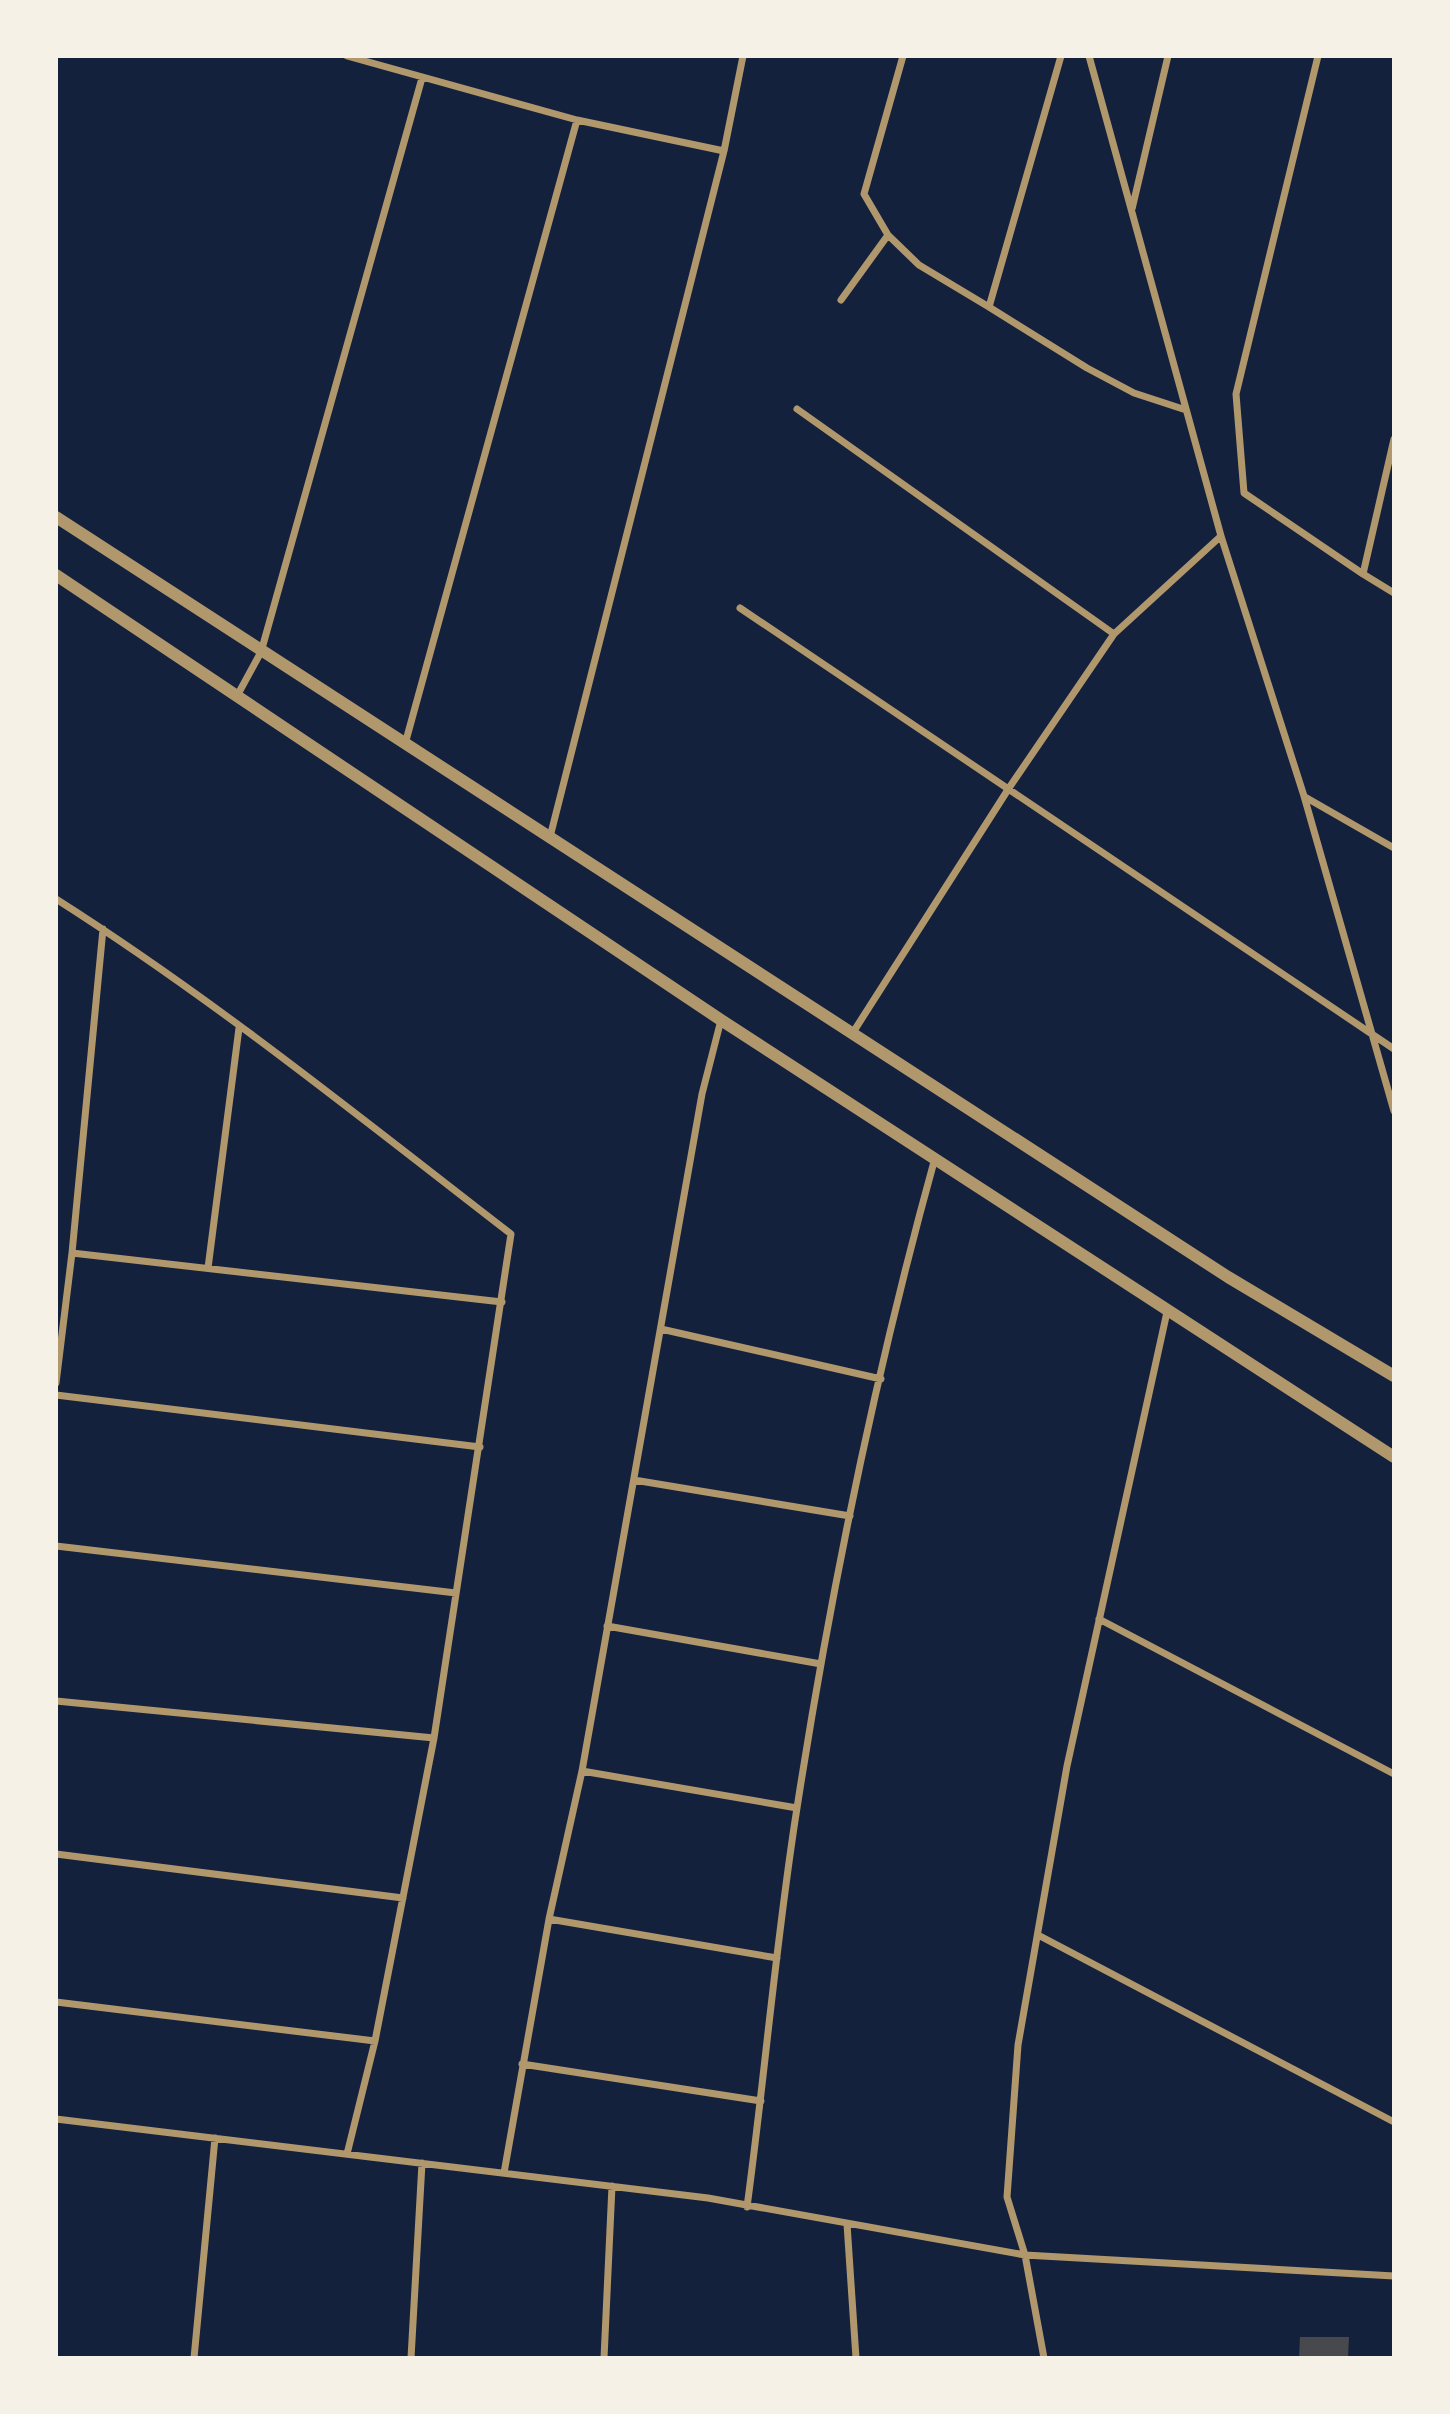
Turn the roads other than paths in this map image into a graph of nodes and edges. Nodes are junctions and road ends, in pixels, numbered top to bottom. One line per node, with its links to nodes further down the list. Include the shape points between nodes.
1 (347, 56): 8 (street)
2 (743, 56): 10 (street)
3 (903, 56): 12 (street, via 864,194)
4 (1061, 56): 14 (street)
5 (1089, 56): 11 (street)
6 (1168, 56): 11 (street)
7 (1318, 56): 20 (street, via 1236,394 1244,493)
8 (422, 78): 9 (street); 25 (street)
9 (577, 120): 10 (street); 27 (street)
10 (724, 152): 30 (street)
11 (1131, 211): 16 (street)
12 (888, 235): 13 (street); 14 (street, via 919,265)
13 (841, 300)
14 (989, 307): 16 (street, via 1134,393)
15 (797, 409): 24 (street)
16 (1186, 410): 19 (street)
17 (1394, 439): 20 (street)
18 (56, 517): 25 (street)
19 (1221, 536): 24 (street); 29 (street)
20 (1363, 574): 22 (street)
21 (56, 575): 26 (street)
22 (1394, 593)
23 (740, 608): 28 (street)
24 (1114, 634): 28 (street)
25 (261, 652): 26 (street); 27 (street)
26 (237, 696): 34 (street)
27 (405, 745): 30 (street)
28 (1009, 788): 36 (street); 37 (street)
29 (1304, 796): 31 (street); 37 (street)
30 (550, 837): 36 (street)
31 (1394, 848)
32 (56, 899): 33 (street)
33 (103, 929): 35 (street); 41 (street)
34 (721, 1020): 40 (street); 45 (street, via 702,1094)
35 (239, 1028): 42 (street); 43 (street, via 511,1234)
36 (852, 1035): 46 (street, via 1228,1277)
37 (1373, 1035): 38 (street); 39 (street)
38 (1394, 1049)
39 (1394, 1111)
40 (936, 1157): 44 (street); 47 (street, via 906,1263)
41 (72, 1252): 42 (street); 48 (street)
42 (208, 1268): 43 (street)
43 (502, 1302): 50 (street)
44 (1167, 1312): 51 (street); 56 (street)
45 (661, 1328): 47 (street); 52 (street)
46 (1394, 1376)
47 (881, 1379): 53 (street)
48 (56, 1383)
49 (56, 1395): 50 (street)
50 (480, 1447): 55 (street)
51 (1394, 1457)
52 (634, 1480): 53 (street); 57 (street)
53 (850, 1516): 58 (street)
54 (56, 1546): 55 (street)
55 (456, 1593): 60 (street)
56 (1100, 1619): 62 (street); 67 (street, via 1067,1766)
57 (607, 1626): 58 (street); 61 (street)
58 (821, 1664): 63 (street)
59 (56, 1701): 60 (street)
60 (434, 1738): 65 (street)
61 (582, 1771): 63 (street); 66 (street)
62 (1394, 1774)
63 (797, 1808): 68 (street)
64 (56, 1854): 65 (street)
65 (403, 1898): 70 (street)
66 (549, 1919): 68 (street); 71 (street)
67 (1038, 1935): 74 (street); 82 (street, via 1018,2045 1007,2197)
68 (777, 1958): 72 (street)
69 (56, 2002): 70 (street)
70 (375, 2042): 76 (street)
71 (522, 2064): 72 (street); 78 (street)
72 (761, 2101): 80 (street)
73 (56, 2119): 75 (street)
74 (1394, 2122)
75 (215, 2138): 76 (street); 84 (street)
76 (347, 2154): 77 (street)
77 (422, 2164): 78 (street); 85 (street)
78 (504, 2173): 79 (street)
79 (612, 2186): 80 (street); 86 (street)
80 (747, 2207): 81 (street)
81 (847, 2224): 82 (street); 87 (street)
82 (1025, 2255): 83 (street); 88 (street)
83 (1394, 2276)
84 (194, 2358)
85 (411, 2358)
86 (604, 2358)
87 (856, 2358)
88 (1044, 2358)

